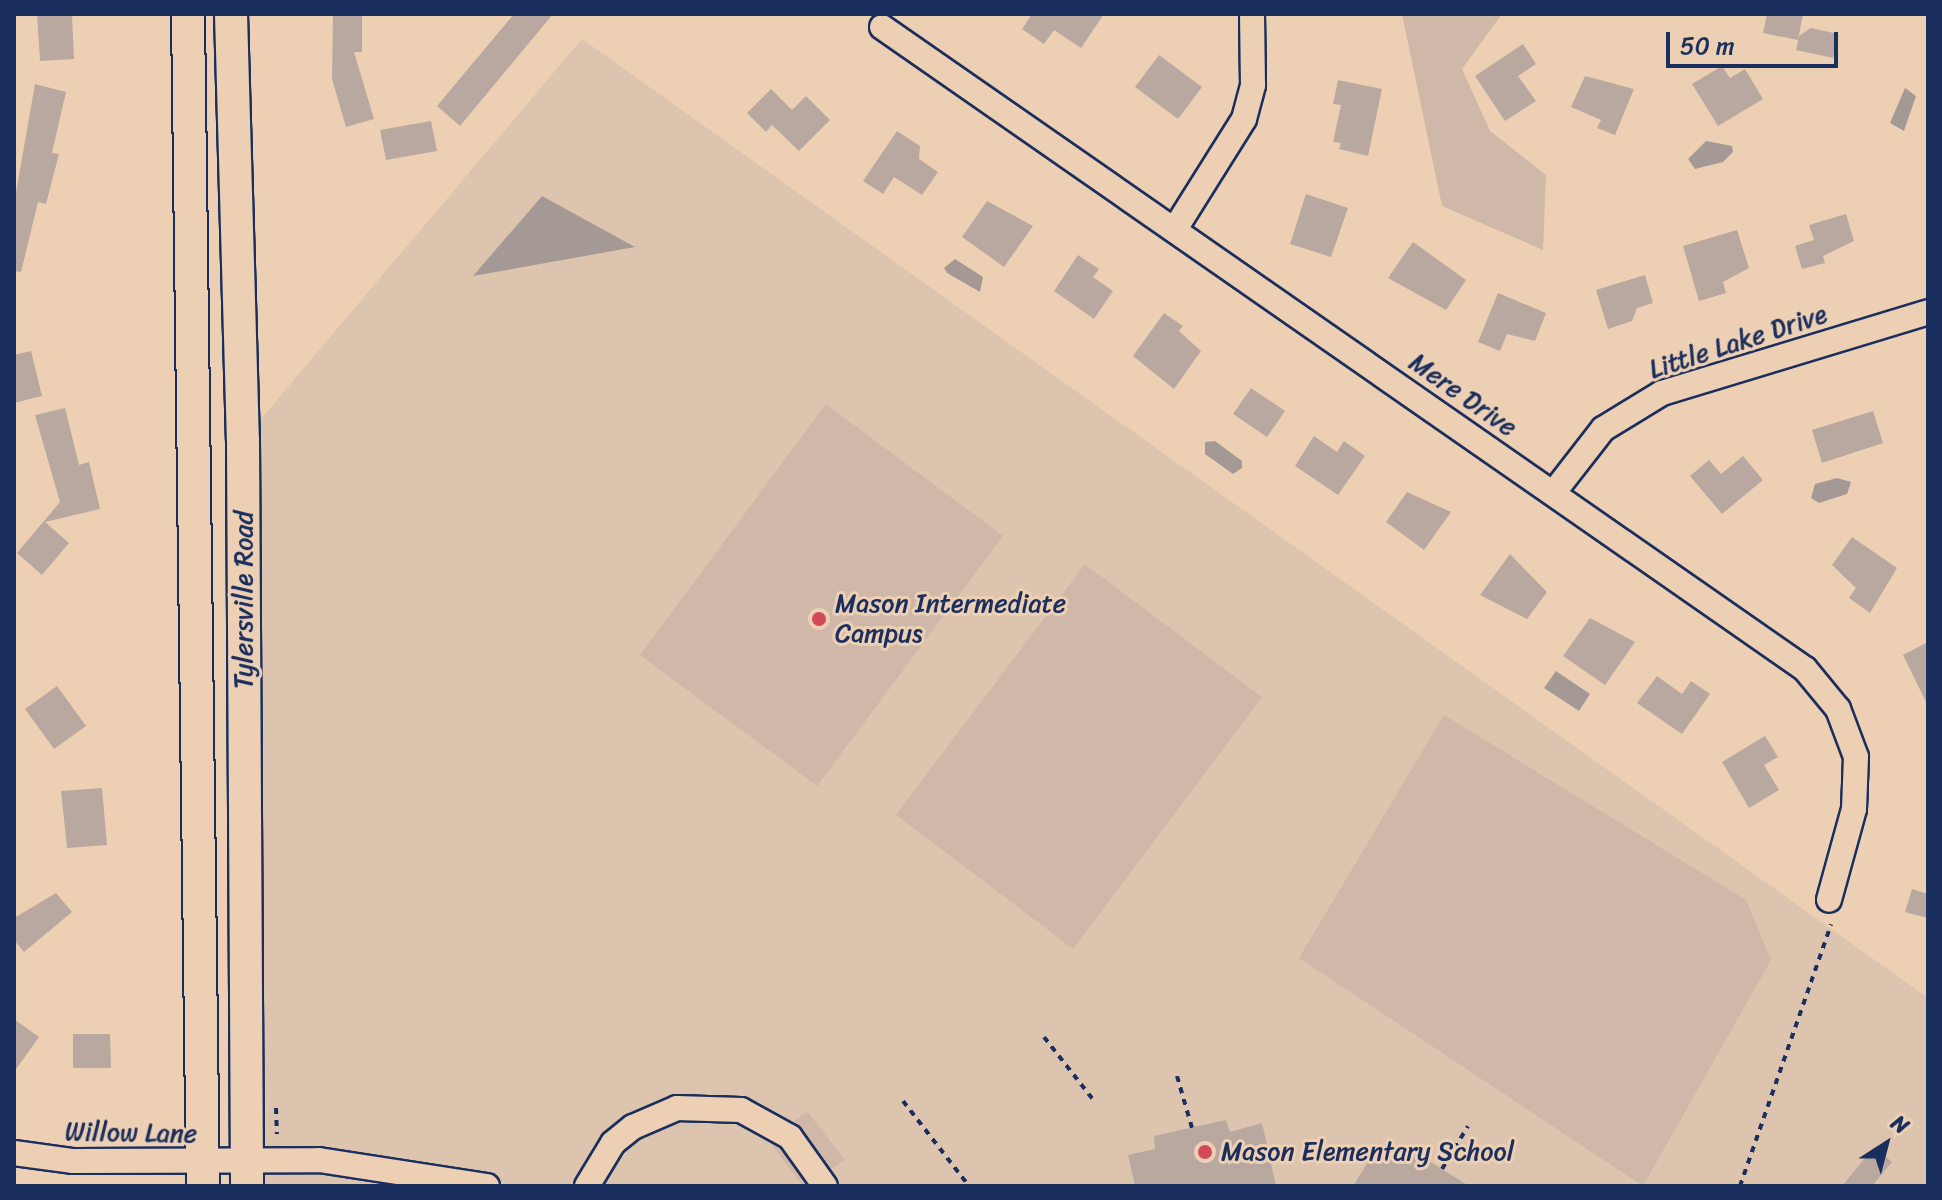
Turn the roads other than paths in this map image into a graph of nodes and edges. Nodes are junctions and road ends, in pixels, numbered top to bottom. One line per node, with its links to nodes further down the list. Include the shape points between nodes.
1 (188, 14): 10 (main road, Tylersville Road)
2 (231, 14): 11 (main road, Tylersville Road, via 243,440)
3 (1252, 14): 5 (street, via 1253,85 1244,119)
4 (882, 27): 5 (street, Mere Drive)
5 (1175, 229): 7 (street, Mere Drive)
6 (1928, 312): 7 (street, Little Lake Drive, via 1651,398 1603,429)
7 (1554, 492): 8 (street, Mere Drive, via 1765,637 1829,694 1846,724 1857,774)
8 (1829, 900)
9 (14, 1153): 10 (street, Willow Lane)
10 (203, 1174): 11 (street, Willow Lane)
11 (247, 1174): 12 (street, Willow Lane, via 372,1165)
12 (487, 1186)
13 (587, 1186): 14 (street, via 613,1143 633,1127 677,1108 741,1110 790,1137)
14 (825, 1186)

